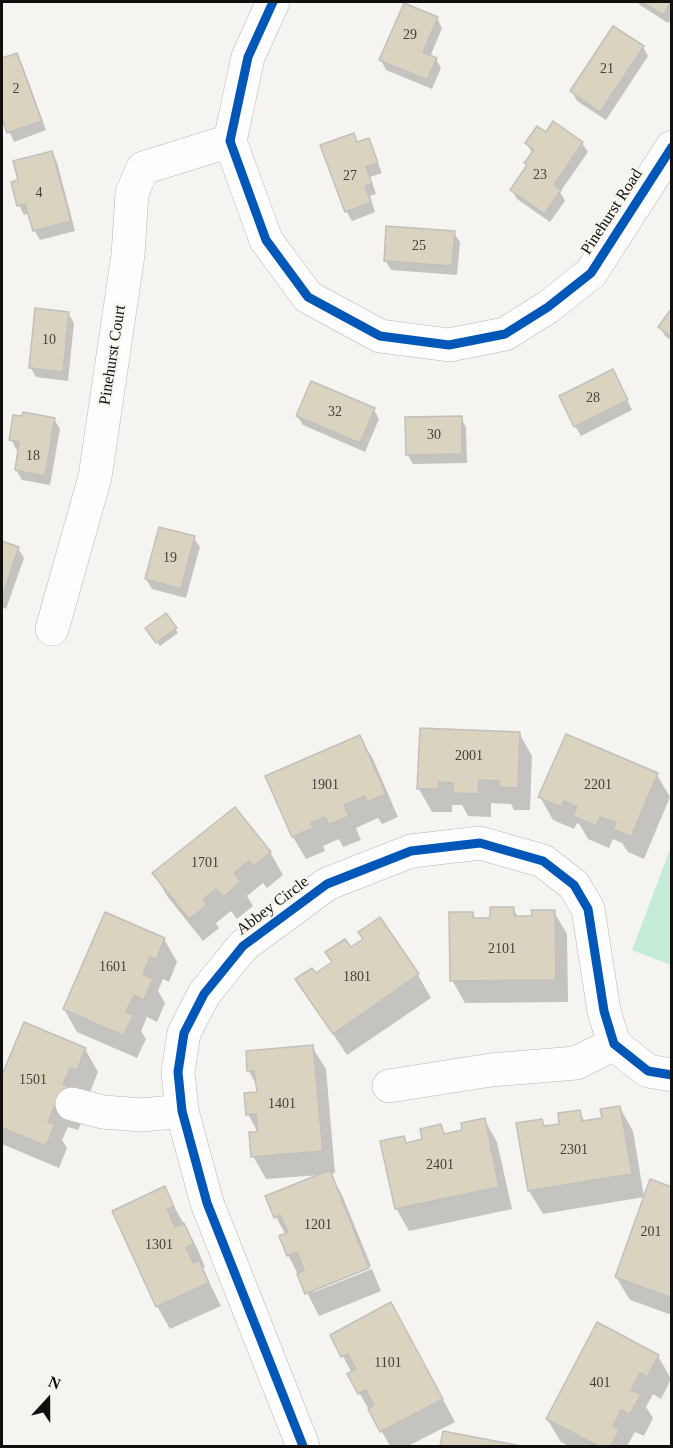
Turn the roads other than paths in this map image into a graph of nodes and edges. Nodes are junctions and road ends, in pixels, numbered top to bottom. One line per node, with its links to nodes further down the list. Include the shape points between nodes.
1 (273, 2): 2 (street, via 248,57)
2 (230, 141): 3 (street, Pinehurst Road, via 266,240 308,297 380,336 449,345 505,334 591,273); 4 (street, Pinehurst Court, via 143,168 132,193 128,255 95,477)
3 (672, 147)
4 (52, 629)
5 (614, 1044): 6 (street, via 648,1071); 7 (street, via 576,1062); 9 (street, Abbey Circle, via 604,1011 588,909 574,885 543,861 480,843 411,851 327,884 243,946 204,994 184,1033 178,1072)
6 (672, 1075)
7 (389, 1086)
8 (72, 1104): 9 (street, via 103,1112 142,1115)
9 (182, 1111): 10 (street, Abbey Circle, via 207,1203)
10 (303, 1446)

